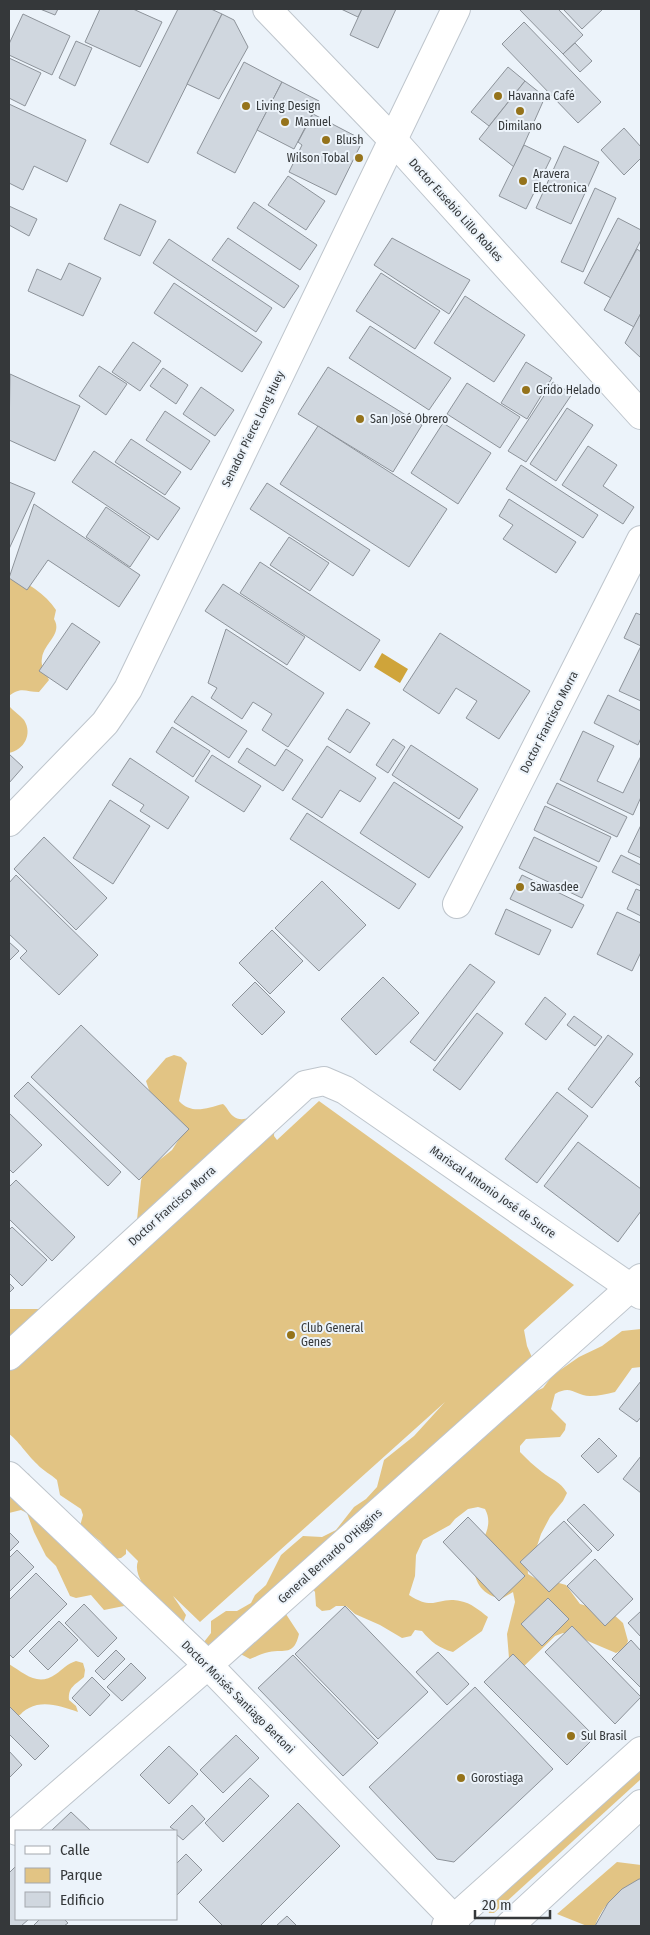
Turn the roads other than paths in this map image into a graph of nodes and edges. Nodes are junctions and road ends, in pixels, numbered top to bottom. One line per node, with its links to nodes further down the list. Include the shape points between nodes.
1 (268, 9): 3 (main road, Doctor Eusebio Lillo Robles)
2 (456, 9): 3 (main road, Senador Pierce Long Huey)
3 (392, 139): 4 (main road, Doctor Eusebio Lillo Robles); 6 (main road, Senador Pierce Long Huey, via 128,689 105,723)
4 (641, 415)
5 (641, 540): 7 (main road, Doctor Francisco Morra)
6 (9, 822)
7 (457, 904)
8 (345, 1090): 9 (main road, Mariscal Antonio José de Sucre); 10 (main road, Doctor Francisco Morra, via 324,1081 305,1085)
9 (638, 1287): 12 (main road, General Bernardo O'Higgins)
10 (9, 1356)
11 (9, 1476): 12 (main road, Doctor Moisés Santiago Bertoni)
12 (208, 1665): 15 (main road, General Bernardo O'Higgins); 16 (main road, Doctor Moisés Santiago Bertoni)
13 (641, 1750): 16 (main road)
14 (641, 1804): 17 (main road)
15 (19, 1830)
16 (452, 1924)
17 (509, 1926)

